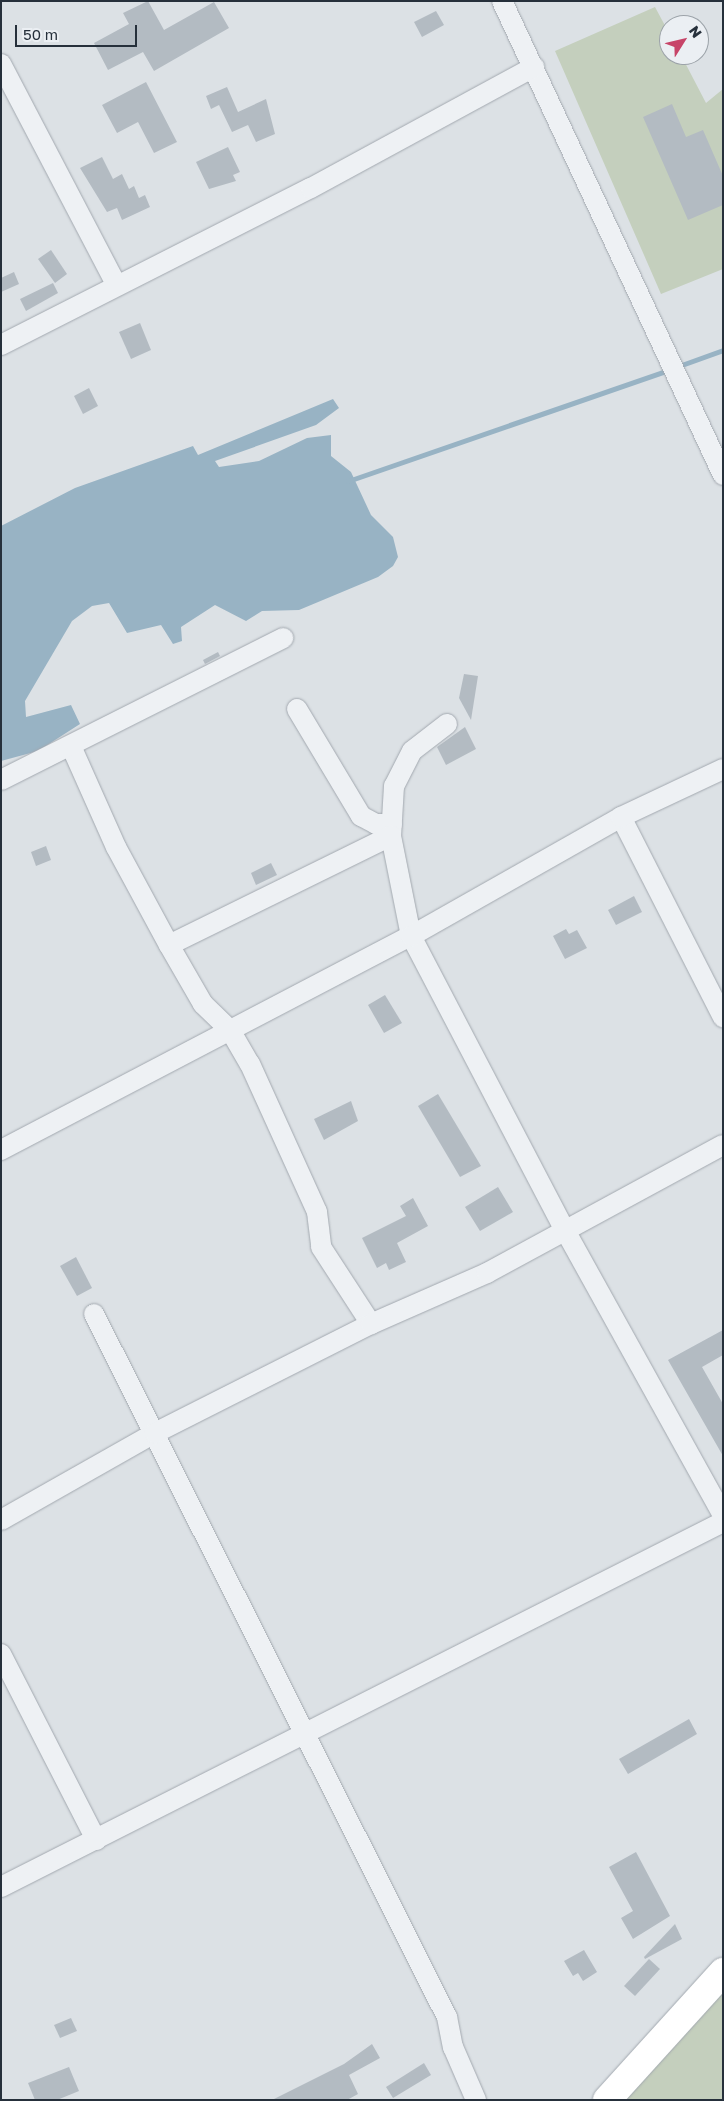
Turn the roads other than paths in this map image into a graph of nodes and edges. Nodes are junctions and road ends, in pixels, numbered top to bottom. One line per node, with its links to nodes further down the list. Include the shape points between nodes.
1 (502, 1): 3 (street)
2 (1, 64): 4 (street)
3 (534, 67): 4 (street); 6 (street)
4 (117, 286): 5 (street)
5 (1, 345)
6 (723, 475)
7 (284, 638): 10 (street)
8 (297, 709): 14 (street, via 361,816)
9 (447, 724): 14 (street, via 412,751 394,786)
10 (71, 746): 12 (street); 16 (street, via 116,847)
11 (723, 769): 13 (street)
12 (1, 780)
13 (622, 817): 15 (street); 17 (street)
14 (392, 830): 15 (street); 16 (street)
15 (411, 936): 18 (street); 21 (street)
16 (169, 945): 18 (street, via 203,1004)
17 (723, 1017)
18 (230, 1030): 20 (street); 23 (street, via 317,1212 321,1247)
19 (723, 1145): 21 (street)
20 (1, 1150)
21 (566, 1232): 23 (street); 25 (street)
22 (94, 1314): 24 (street)
23 (370, 1324): 24 (street)
24 (155, 1433): 26 (street); 29 (street)
25 (723, 1515)
26 (1, 1520)
27 (723, 1522): 29 (street)
28 (1, 1654): 30 (street)
29 (303, 1737): 30 (street); 33 (street, via 447,2017 453,2047)
30 (96, 1840): 31 (street)
31 (1, 1887)
32 (723, 1972): 34 (main road)
33 (476, 2100)
34 (607, 2100)

